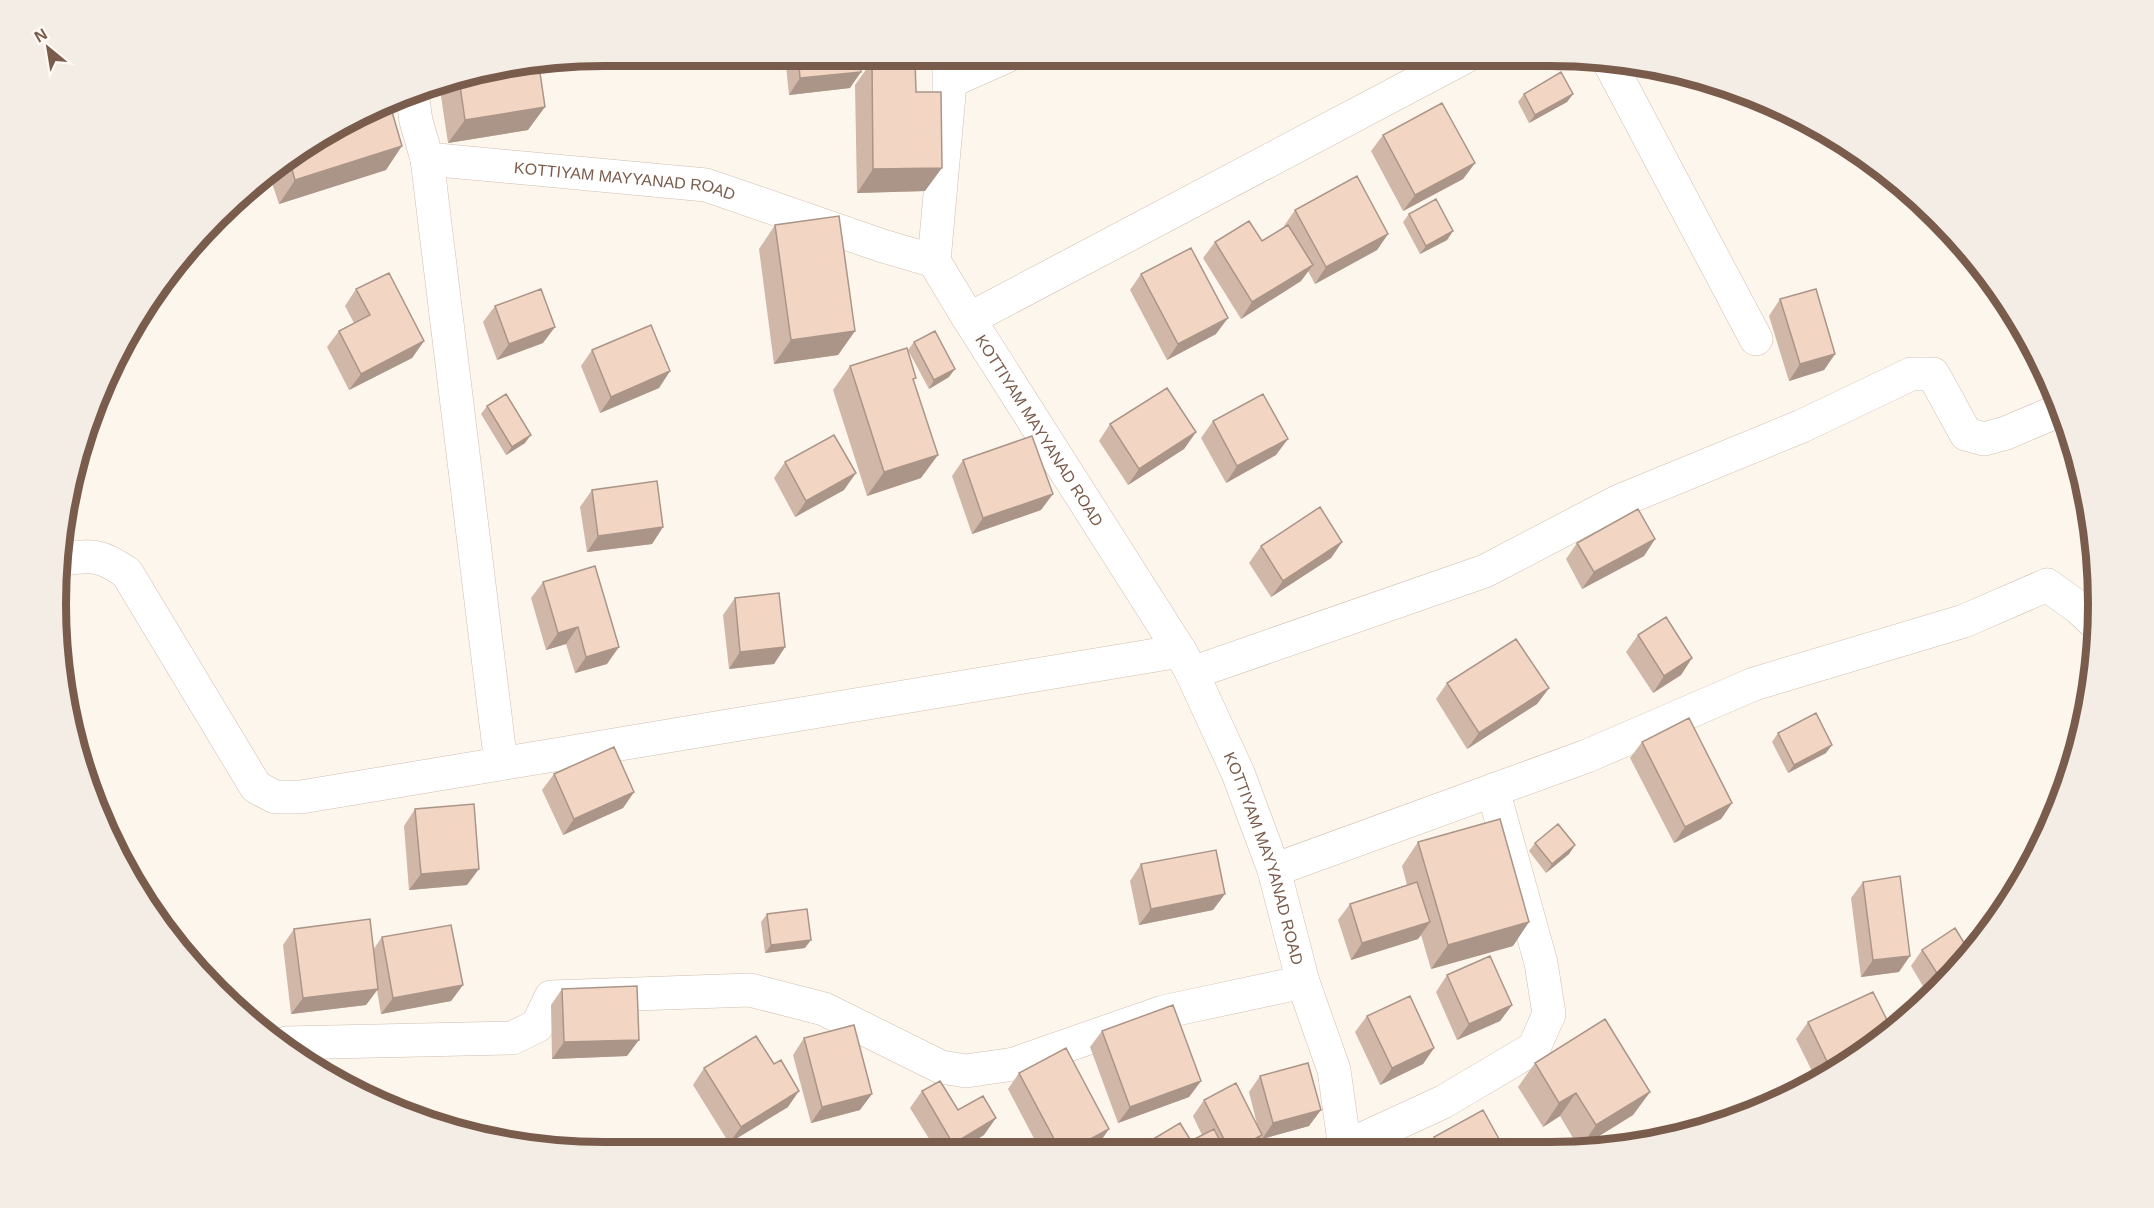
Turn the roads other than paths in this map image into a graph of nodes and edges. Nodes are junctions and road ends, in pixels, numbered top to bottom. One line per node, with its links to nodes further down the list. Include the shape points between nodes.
1 (1448, 66): 7 (street)
2 (949, 69): 6 (street)
3 (1613, 70): 8 (street)
4 (413, 101): 5 (street)
5 (427, 159): 6 (street, KOTTIYAM MAYYANAD ROAD, via 706,185); 13 (street)
6 (934, 261): 7 (street, KOTTIYAM MAYYANAD ROAD)
7 (969, 319): 12 (street, KOTTIYAM MAYYANAD ROAD)
8 (1756, 339)
9 (2053, 413): 12 (street, via 1984,439 1966,434 1933,374 1911,374 1802,426 1617,502 1485,571)
10 (68, 558): 13 (street, via 88,555 108,559 127,573 256,787 275,797 301,797)
11 (2088, 616): 14 (street, via 2047,585 1964,621 1754,684 1587,756)
12 (1186, 662): 13 (street); 15 (street, KOTTIYAM MAYYANAD ROAD, via 1238,773)
13 (501, 764)
14 (1493, 790): 15 (street); 19 (street, via 1541,963 1549,1014 1534,1048 1443,1101)
15 (1274, 870): 16 (street, KOTTIYAM MAYYANAD ROAD)
16 (1303, 982): 17 (street, via 1163,1012 1014,1064 966,1071 941,1068 824,1009 750,990 550,997 537,1026 512,1038); 18 (street, KOTTIYAM MAYYANAD ROAD, via 1334,1070)
17 (293, 1043)
18 (1344, 1142)
19 (1358, 1142)

